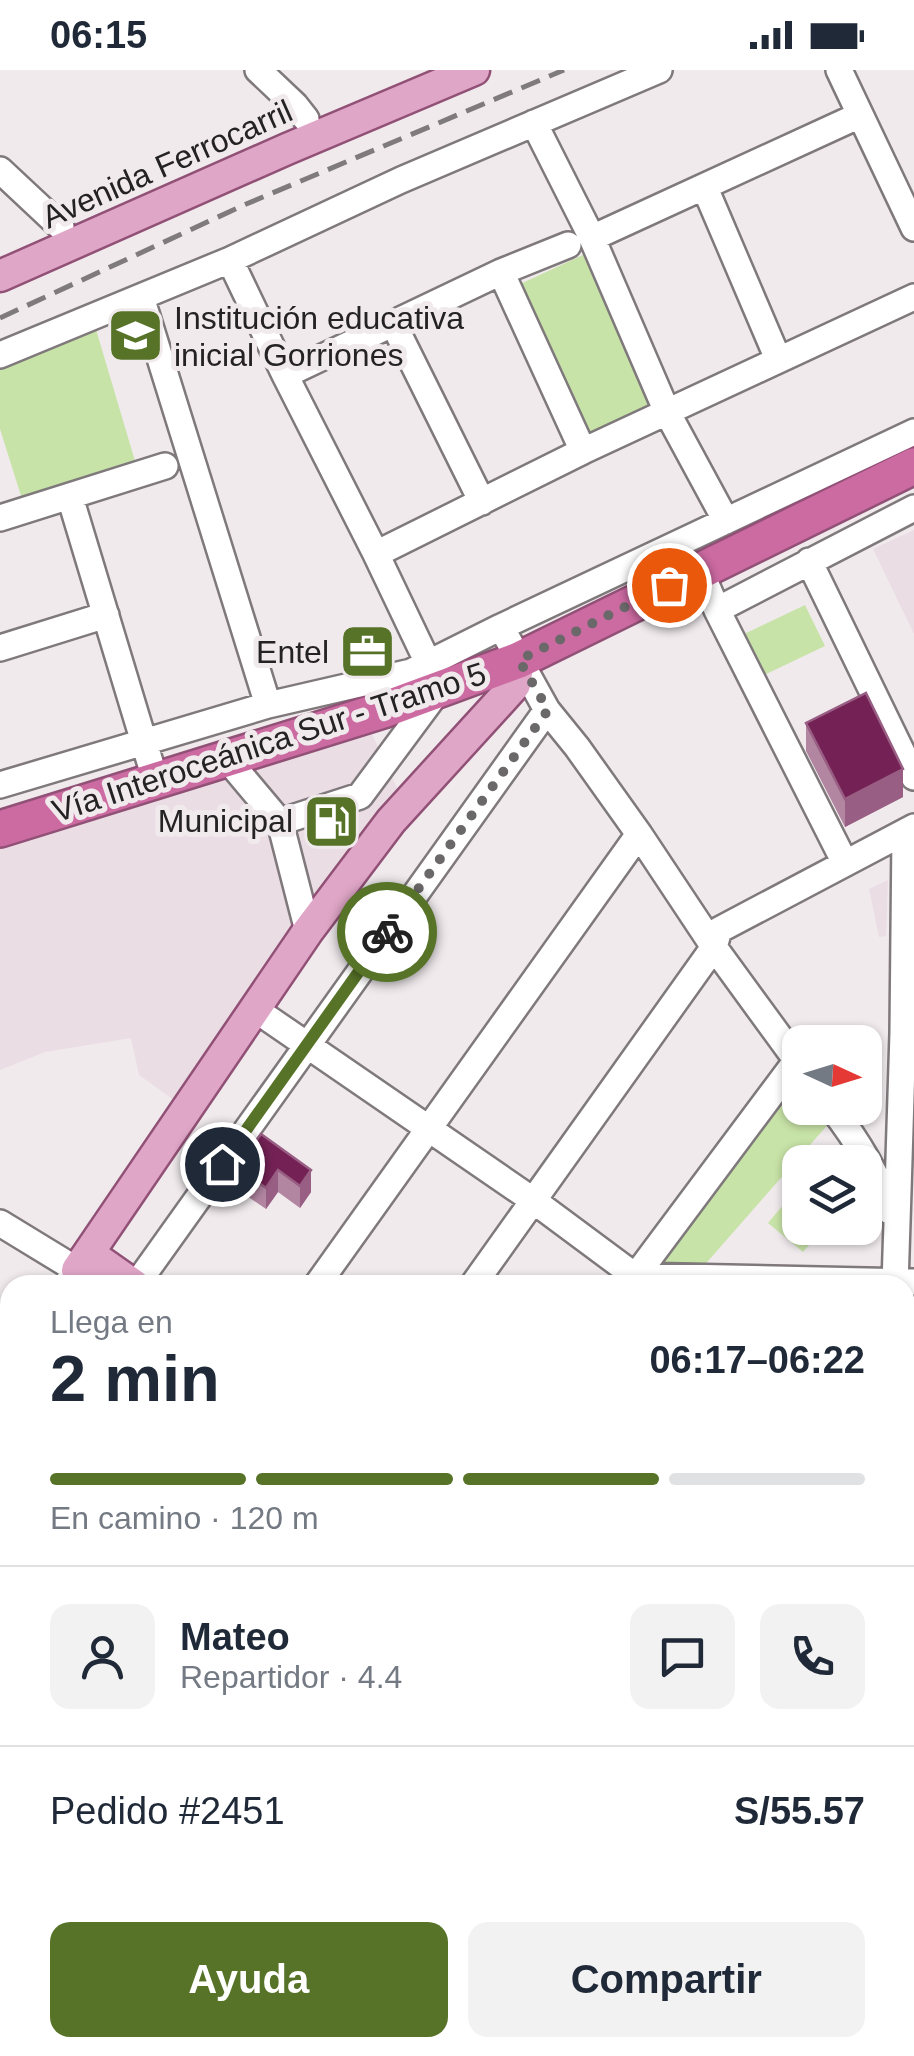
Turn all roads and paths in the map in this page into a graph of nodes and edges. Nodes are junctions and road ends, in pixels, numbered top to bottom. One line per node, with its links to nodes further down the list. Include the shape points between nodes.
1 (258, 70): 8 (street)
2 (422, 70): 8 (main road, Avenida Ferrocarril)
3 (474, 70): 19 (main road, Avenida Ferrocarril)
4 (659, 70): 9 (street)
5 (839, 70): 7 (street)
6 (272, 116): 10 (path)
7 (860, 116): 12 (street); 14 (street)
8 (306, 119): 13 (main road, Avenida Ferrocarril)
9 (534, 124): 15 (street); 17 (street)
10 (212, 140)
11 (0, 170): 13 (street)
12 (704, 188): 15 (street); 24 (street)
13 (61, 228): 16 (main road, Avenida Ferrocarril)
14 (914, 228)
15 (580, 242): 18 (street); 26 (street)
16 (0, 254)
17 (230, 260): 20 (street); 25 (street)
18 (501, 272): 22 (street); 28 (street)
19 (0, 276)
20 (141, 297): 23 (street); 45 (street)
21 (914, 297): 24 (street)
22 (393, 323): 25 (street); 32 (street)
23 (0, 355)
24 (778, 359): 26 (street)
25 (285, 376): 36 (street)
26 (668, 412): 28 (street); 35 (street)
27 (914, 432): 35 (street)
28 (584, 451): 32 (street)
29 (165, 466): 31 (street)
30 (914, 466): 38 (highway, Vía Interoceánica Sur - Tramo 5)
31 (70, 497): 34 (street); 40 (street)
32 (482, 502): 36 (street)
33 (914, 508): 37 (street)
34 (0, 518)
35 (726, 521): 41 (street)
36 (376, 554): 44 (street)
37 (809, 561): 39 (street); 49 (street)
38 (700, 570): 39 (street); 43 (highway, Vía Interoceánica Sur - Tramo 5)
39 (717, 610): 58 (street)
40 (106, 615): 42 (street); 47 (street)
41 (501, 627): 43 (street); 44 (street)
42 (0, 648)
43 (519, 660): 44 (highway, Vía Interoceánica Sur - Tramo 5); 46 (street); 53 (main road, via 515,685)
44 (434, 676): 45 (street, via 411,672); 48 (highway, Vía Interoceánica Sur - Tramo 5, via 383,710); 52 (street)
45 (268, 705): 47 (street)
46 (548, 710): 57 (street); 64 (street)
47 (145, 742): 50 (street); 51 (street)
48 (228, 759): 50 (highway, Vía Interoceánica Sur - Tramo 5); 54 (street)
49 (914, 777)
50 (156, 782): 55 (highway, Vía Interoceánica Sur - Tramo 5)
51 (0, 786)
52 (360, 796): 53 (street); 54 (street)
53 (392, 821): 59 (main road)
54 (280, 822): 59 (street)
55 (0, 829)
56 (910, 829): 58 (street); 62 (street)
57 (639, 834): 60 (street); 67 (street)
58 (845, 863): 60 (street, via 720,930)
59 (308, 931): 61 (main road)
60 (714, 947): 63 (street); 68 (street)
61 (256, 1010): 64 (street); 71 (main road)
62 (908, 1033): 70 (street)
63 (782, 1040)
64 (306, 1044): 67 (street); 72 (street)
65 (782, 1083): 76 (street)
66 (844, 1125): 70 (street, via 868,1160)
67 (428, 1129): 68 (street); 73 (street)
68 (534, 1201): 74 (street); 75 (street)
69 (0, 1223): 71 (street)
70 (896, 1224): 77 (street)
71 (81, 1274)
72 (142, 1275)
73 (324, 1275)
74 (481, 1275)
75 (626, 1275)
76 (636, 1275)
77 (900, 1275)

